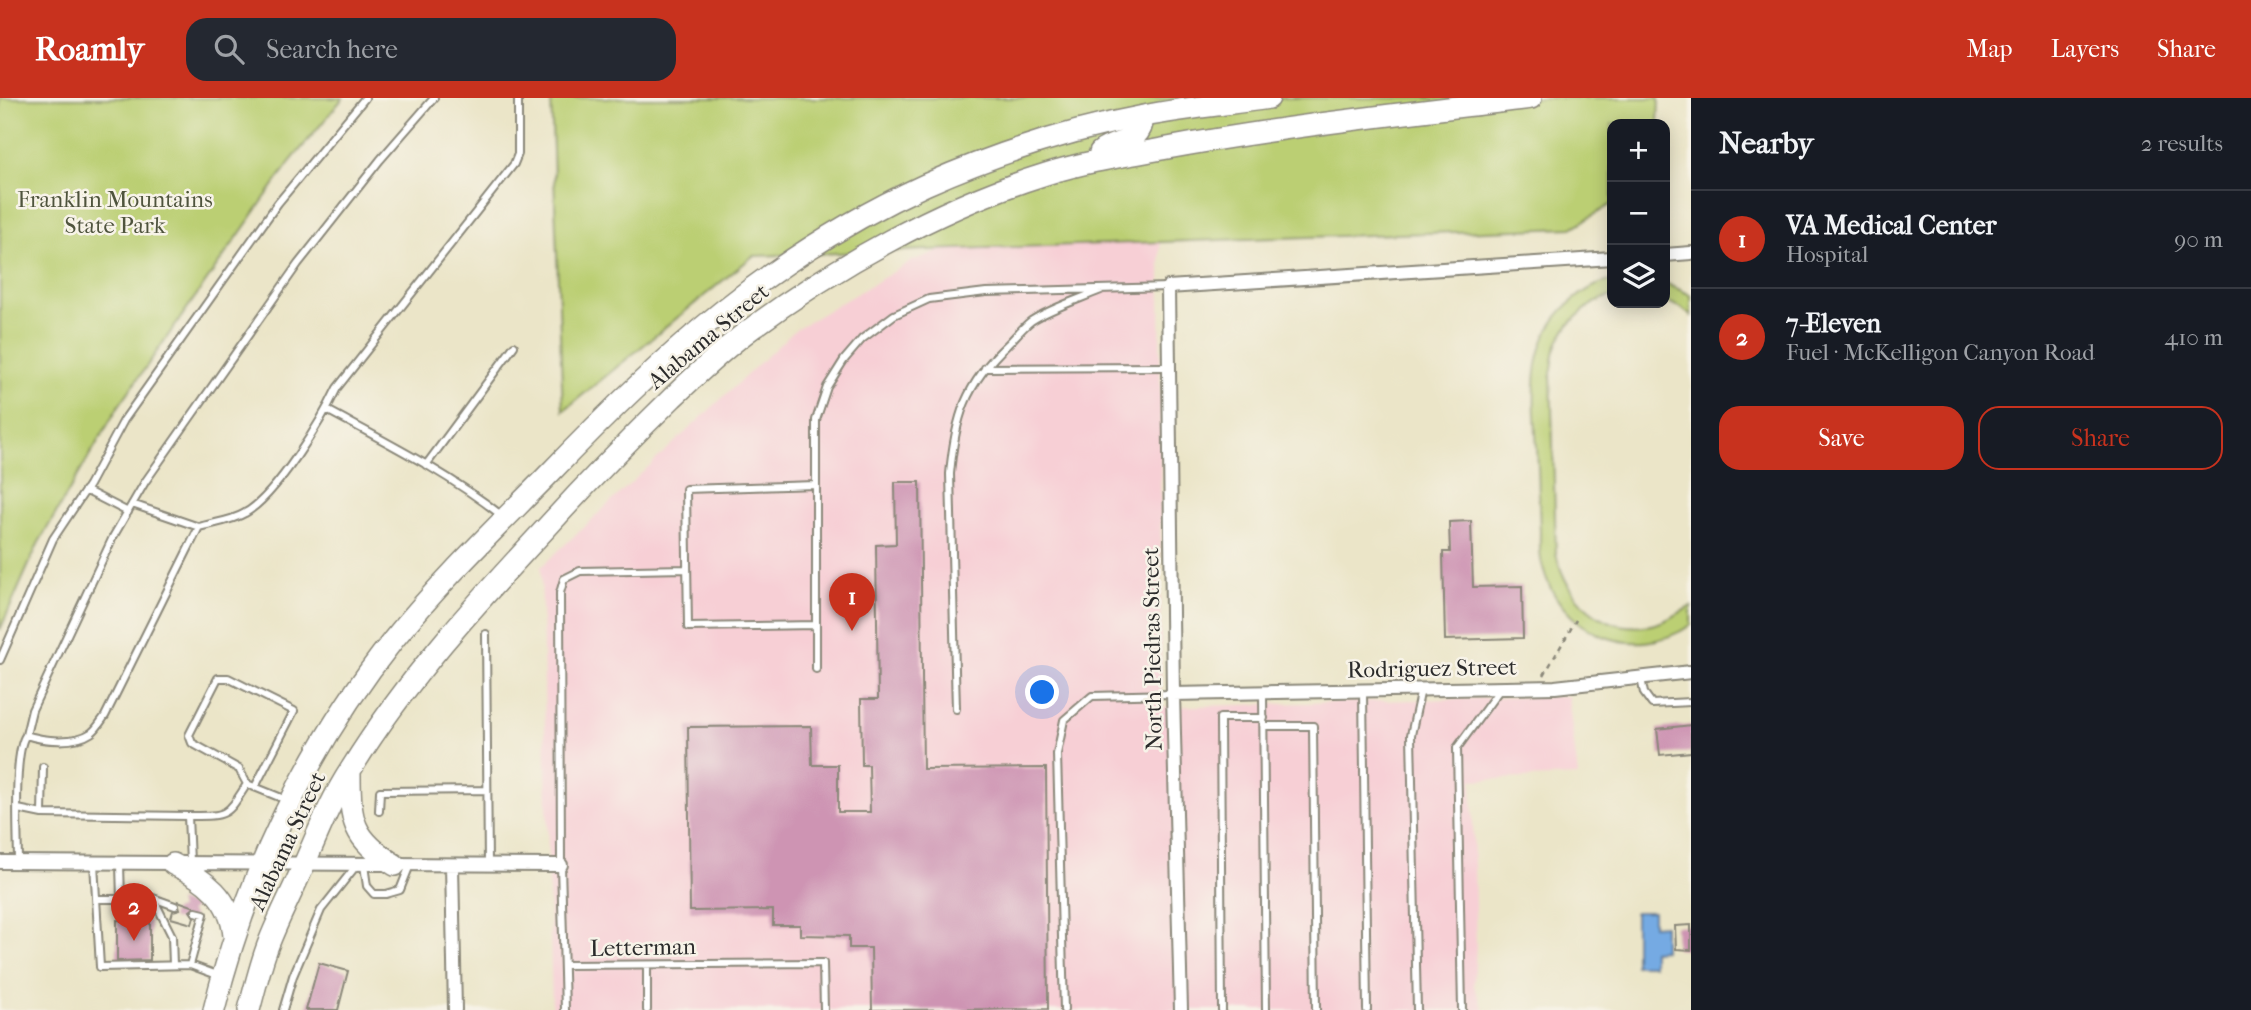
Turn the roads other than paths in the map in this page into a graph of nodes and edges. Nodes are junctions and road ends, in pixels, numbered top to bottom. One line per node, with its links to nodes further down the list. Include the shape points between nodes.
1 (365, 98): 19 (lane, via 278,203 174,348 124,420)
2 (434, 98): 20 (lane, via 298,264)
3 (518, 98): 16 (lane, via 514,164 337,388)
4 (1269, 98): 6 (main road, Alabama Street)
5 (1531, 98): 7 (main road, Alabama Street, via 1279,130)
6 (1143, 116): 7 (main road, via 1139,133 1104,149); 22 (main road, Alabama Street, via 1043,141 976,164 862,217 797,256 741,295 646,375)
7 (1093, 162): 42 (main road, Alabama Street, via 989,195 888,241 746,332 633,436 497,581 430,658)
8 (1691, 253): 9 (street)
9 (1670, 255)
10 (1607, 258): 11 (street)
11 (1168, 287): 12 (lane); 14 (street, North Piedras Street)
12 (1106, 288): 15 (lane, via 1031,321); 18 (lane, via 986,292 929,299 894,314 862,339 827,387 817,420)
13 (514, 346): 17 (lane)
14 (1168, 367): 15 (lane); 35 (street, North Piedras Street)
15 (985, 368): 37 (lane, via 961,410 951,463)
16 (327, 410): 17 (lane); 23 (lane, via 270,491 245,513)
17 (426, 465): 22 (lane)
18 (815, 485): 24 (lane, via 685,489); 25 (lane)
19 (85, 490): 21 (lane); 27 (lane, via 53,539)
20 (132, 504): 21 (lane); 23 (lane)
21 (128, 512): 40 (lane, via 32,710)
22 (505, 518): 45 (main road, Alabama Street, via 387,649 327,734)
23 (199, 527): 40 (lane, via 106,716 91,733 75,739 39,740)
24 (686, 569): 25 (lane, via 688,626); 61 (lane, Letterman, via 580,571 564,579 560,593)
25 (816, 625): 28 (lane)
26 (486, 634): 44 (lane)
27 (0, 660)
28 (816, 669)
29 (1691, 672): 30 (street, Rodriguez Street)
30 (1641, 678): 31 (street, Rodriguez Street); 36 (lane, via 1652,704)
31 (1501, 688): 32 (street, Rodriguez Street); 87 (lane, via 1457,748)
32 (1421, 689): 33 (street, Rodriguez Street); 86 (lane, via 1411,735)
33 (1363, 691): 34 (street, Rodriguez Street); 85 (lane)
34 (1264, 693): 35 (street, Rodriguez Street); 38 (lane)
35 (1173, 694): 80 (lane, via 1092,696 1063,720 1057,754); 81 (street, North Piedras Street)
36 (1691, 702)
37 (956, 709)
38 (1264, 718): 39 (lane); 82 (lane, via 1220,718)
39 (1264, 726): 83 (lane); 84 (lane, via 1313,726)
40 (26, 735): 46 (lane, via 21,741)
41 (43, 767): 48 (lane)
42 (350, 769): 56 (main road, Alabama Street, via 323,817); 58 (main road, via 352,817 358,832 376,853)
43 (251, 785): 43 (lane, via 239,769 192,743 189,735 218,678 228,678 294,711); 45 (lane); 49 (lane, via 220,816)
44 (487, 790): 47 (lane, via 380,790); 60 (lane)
45 (290, 802): 55 (main road, Alabama Street)
46 (18, 809): 48 (lane); 51 (lane)
47 (379, 811)
48 (43, 814): 49 (lane)
49 (188, 816): 54 (lane)
50 (0, 862): 51 (street)
51 (18, 863): 52 (street)
52 (94, 863): 53 (street); 63 (lane)
53 (120, 864): 54 (street); 64 (lane)
54 (181, 864): 55 (street); 67 (main road, via 220,896)
55 (262, 864): 56 (street); 67 (main road, Alabama Street)
56 (305, 864): 57 (street); 74 (main road, Alabama Street, via 268,945)
57 (360, 864): 58 (street); 58 (lane, via 374,894 400,890); 75 (lane, via 321,910)
58 (402, 864): 59 (street)
59 (452, 865): 60 (street); 76 (street)
60 (488, 865): 61 (street)
61 (561, 865): 70 (lane, Letterman)
62 (153, 898): 64 (lane); 65 (lane); 68 (lane, via 172,936)
63 (96, 899): 64 (lane); 68 (lane, via 100,967)
64 (121, 899)
65 (175, 906)
66 (196, 912): 69 (lane, via 204,914)
67 (234, 936): 72 (main road, Alabama Street)
68 (173, 965): 69 (lane)
69 (190, 965): 72 (lane)
70 (565, 965): 71 (lane, Letterman); 77 (lane)
71 (647, 965): 78 (lane); 79 (lane, Letterman, via 823,963)
72 (222, 977): 73 (main road, Alabama Street)
73 (214, 1010)
74 (249, 1010)
75 (283, 1010)
76 (455, 1010)
77 (565, 1010)
78 (648, 1010)
79 (824, 1010)
80 (1064, 1010)
81 (1181, 1010)
82 (1222, 1010)
83 (1266, 1010)
84 (1316, 1010)
85 (1367, 1010)
86 (1418, 1010)
87 (1462, 1010)

